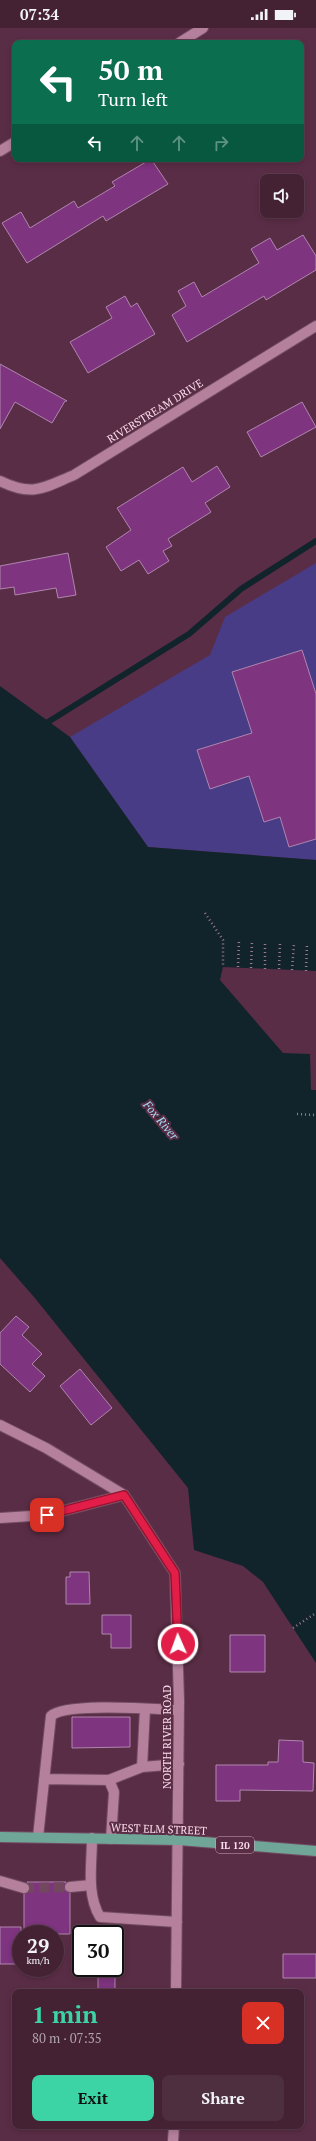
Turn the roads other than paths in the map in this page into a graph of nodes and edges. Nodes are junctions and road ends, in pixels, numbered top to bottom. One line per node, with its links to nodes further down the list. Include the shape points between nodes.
1 (203, 28): 2 (street)
2 (184, 40)
3 (12, 144): 4 (street)
4 (0, 151)
5 (316, 326): 6 (street, RIVERSTREAM DRIVE, via 74,475 34,491)
6 (0, 481)
7 (0, 1425): 8 (street, NORTH RIVER ROAD, via 46,1448)
8 (124, 1495): 9 (street, via 47,1515); 11 (street, NORTH RIVER ROAD, via 175,1573)
9 (0, 1518)
10 (145, 1709): 11 (street); 13 (street); 14 (street, via 81,1708 56,1711 51,1716)
11 (179, 1710): 12 (street, NORTH RIVER ROAD)
12 (179, 1764): 13 (street); 20 (street, NORTH RIVER ROAD)
13 (142, 1767): 15 (street)
14 (44, 1779): 15 (street); 17 (street)
15 (109, 1780): 19 (street, via 114,1792)
16 (0, 1837): 17 (main road, WEST ELM STREET / IL 120)
17 (38, 1837): 18 (main road, WEST ELM STREET / IL 120)
18 (92, 1838): 19 (main road, WEST ELM STREET / IL 120); 23 (street)
19 (111, 1839): 20 (main road, WEST ELM STREET / IL 120)
20 (179, 1840): 21 (main road, WEST ELM STREET / IL 120); 26 (street, NORTH RIVER ROAD)
21 (316, 1851)
22 (0, 1881): 25 (street)
23 (91, 1885): 24 (street); 26 (street, via 95,1908 100,1917)
24 (70, 1887)
25 (24, 1888)
26 (177, 1922): 27 (street, NORTH RIVER ROAD)
27 (176, 1989)
28 (174, 2129): 29 (street)
29 (173, 2141)

